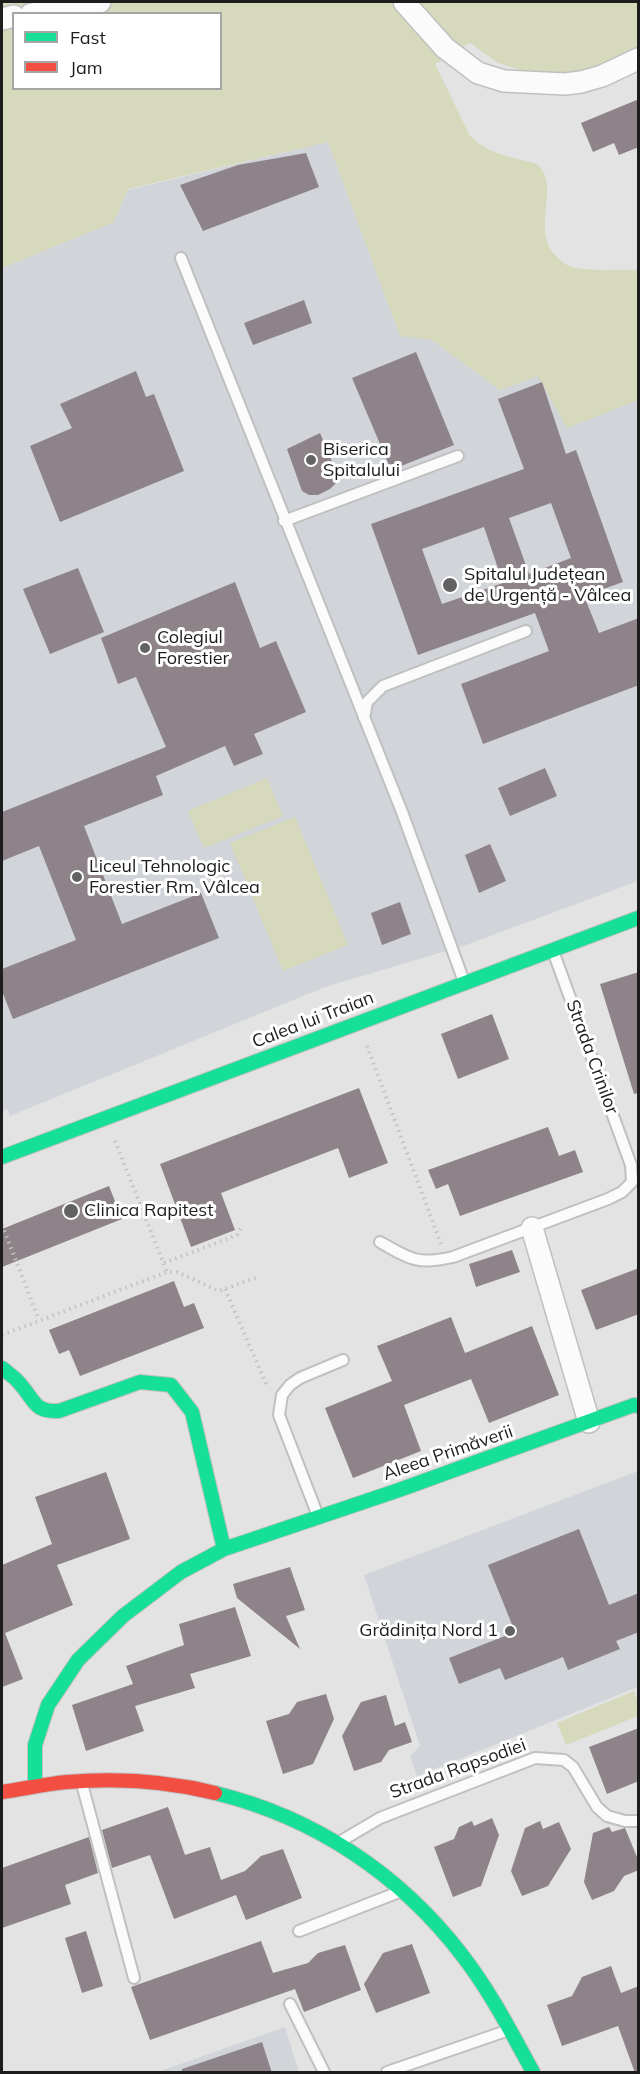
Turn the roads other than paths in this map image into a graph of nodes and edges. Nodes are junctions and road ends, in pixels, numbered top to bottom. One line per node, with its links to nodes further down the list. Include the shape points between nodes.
1 (100, 2): 3 (street)
2 (404, 2): 4 (street, via 445,48 478,73 504,81 581,82)
3 (42, 12)
4 (639, 59)
5 (181, 258): 7 (lane)
6 (458, 456): 7 (lane)
7 (284, 521): 9 (lane)
8 (526, 631): 9 (lane, via 382,686 367,702)
9 (364, 719): 12 (lane)
10 (639, 918): 11 (street, Calea lui Traian)
11 (552, 949): 12 (street, Calea lui Traian); 14 (lane, Strada Crinilor)
12 (464, 982): 13 (street, Calea lui Traian)
13 (2, 1157)
14 (635, 1163): 15 (lane, Strada Crinilor, via 632,1182 622,1192)
15 (532, 1228): 16 (lane, Strada Crinilor, via 430,1262 406,1257); 20 (street)
16 (380, 1242)
17 (343, 1360): 21 (lane, via 300,1378 282,1395 279,1415)
18 (2, 1368): 22 (street, via 22,1386 36,1408 48,1412 140,1382 171,1385 192,1412)
19 (639, 1406): 20 (street, Aleea Primăverii)
20 (589, 1422): 21 (street, Aleea Primăverii)
21 (318, 1516): 22 (street, Aleea Primăverii)
22 (224, 1549): 24 (street, Aleea Primăverii, via 172,1579 123,1616 78,1660 48,1705 35,1745)
23 (81, 1781): 24 (street); 27 (street, via 134,1780 214,1791 280,1812); 30 (lane)
24 (35, 1785): 25 (street)
25 (2, 1792)
26 (639, 1821): 27 (lane, Strada Rapsodiei, via 607,1816 564,1760 535,1758 380,1818)
27 (340, 1842): 28 (street)
28 (402, 1890): 29 (lane); 32 (street, via 451,1941)
29 (299, 1931)
30 (134, 1978)
31 (290, 2004): 33 (lane)
32 (510, 2029): 34 (lane); 35 (street)
33 (324, 2073)
34 (387, 2073)
35 (533, 2073)

